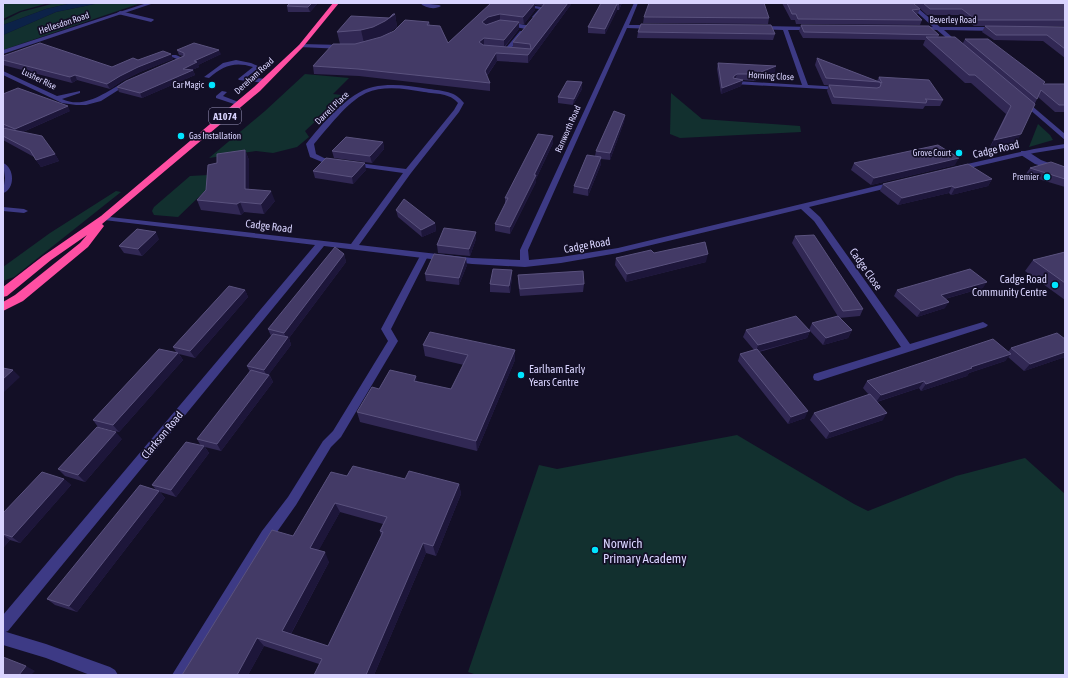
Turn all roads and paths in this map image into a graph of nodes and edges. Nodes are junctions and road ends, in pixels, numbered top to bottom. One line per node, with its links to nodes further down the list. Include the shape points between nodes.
1 (152, 3): 9 (street, Hellesdon Road)
2 (336, 3): 21 (highway, Dereham Road / A1074)
3 (422, 3): 8 (street, via 427,6)
4 (636, 3): 12 (street, Ranworth Road)
5 (909, 3): 19 (street)
6 (518, 4): 7 (street)
7 (544, 5): 13 (street)
8 (438, 6)
9 (120, 13): 10 (street); 26 (street, Hellesdon Road)
10 (151, 20)
11 (499, 24): 13 (street)
12 (625, 26): 14 (street); 62 (street, Ranworth Road, via 524,250)
13 (526, 27): 25 (street)
14 (658, 27)
15 (756, 28): 16 (street)
16 (785, 28): 17 (street); 39 (street, Horning Close)
17 (816, 28)
18 (911, 28): 19 (street, Beverley Road)
19 (938, 28): 20 (street, Beverley Road); 23 (street)
20 (1004, 29)
21 (301, 46): 22 (street); 37 (highway, Dereham Road / A1074)
22 (348, 48)
23 (962, 49)
24 (491, 50): 25 (street)
25 (506, 51): 27 (street)
26 (3, 52)
27 (513, 52)
28 (174, 56): 29 (street)
29 (182, 59): 30 (street); 31 (street)
30 (189, 61)
31 (169, 64)
32 (3, 72): 33 (street, Lusher Rise)
33 (12, 76): 36 (street, Lusher Rise); 44 (street, Lusher Rise)
34 (137, 77): 44 (street, Lusher Rise, via 99,101 86,104 64,102)
35 (206, 77): 37 (street, via 223,64 232,61 257,67 241,79)
36 (3, 78)
37 (266, 81): 45 (highway, Dereham Road / A1074)
38 (736, 83): 39 (street, Horning Close)
39 (806, 87): 40 (street, Horning Close)
40 (844, 89)
41 (76, 92): 44 (street, Lusher Rise)
42 (224, 92): 45 (street, via 218,97)
43 (1015, 95): 46 (street)
44 (58, 98)
45 (239, 104): 58 (highway, Dereham Road / A1074)
46 (1065, 138)
47 (1065, 146): 48 (street, Cadge Road)
48 (1024, 153): 51 (street, Cadge Road); 52 (street, via 1038,162)
49 (3, 165): 54 (street, via 10,175)
50 (408, 171): 50 (street, Darrell Place, via 322,160 313,156 310,144 353,100 372,90 395,87 450,94 458,98 461,103 457,111); 60 (street, Darrell Place)
51 (951, 171)
52 (1065, 171)
53 (900, 183): 55 (street, Cadge Road)
54 (3, 191)
55 (803, 206): 62 (street, Cadge Road, via 621,250); 66 (street, Cadge Close, via 817,219)
56 (3, 209): 57 (street)
57 (24, 211)
58 (104, 218): 59 (street, Cadge Road); 63 (highway, Dereham Road / A1074); 64 (highway, Dereham Road / A1074, via 84,245 19,298)
59 (321, 244): 60 (street, Cadge Road); 68 (street, Clarkson Road)
60 (353, 247): 61 (street, Cadge Road)
61 (424, 256): 62 (street, Cadge Road); 71 (street, via 386,329 394,341 337,434 327,444 292,501 267,535)
62 (525, 264)
63 (3, 293)
64 (3, 307)
65 (983, 325): 66 (street)
66 (908, 349): 67 (street)
67 (818, 377)
68 (3, 626)
69 (3, 638): 70 (street)
70 (110, 675)
71 (180, 675)

